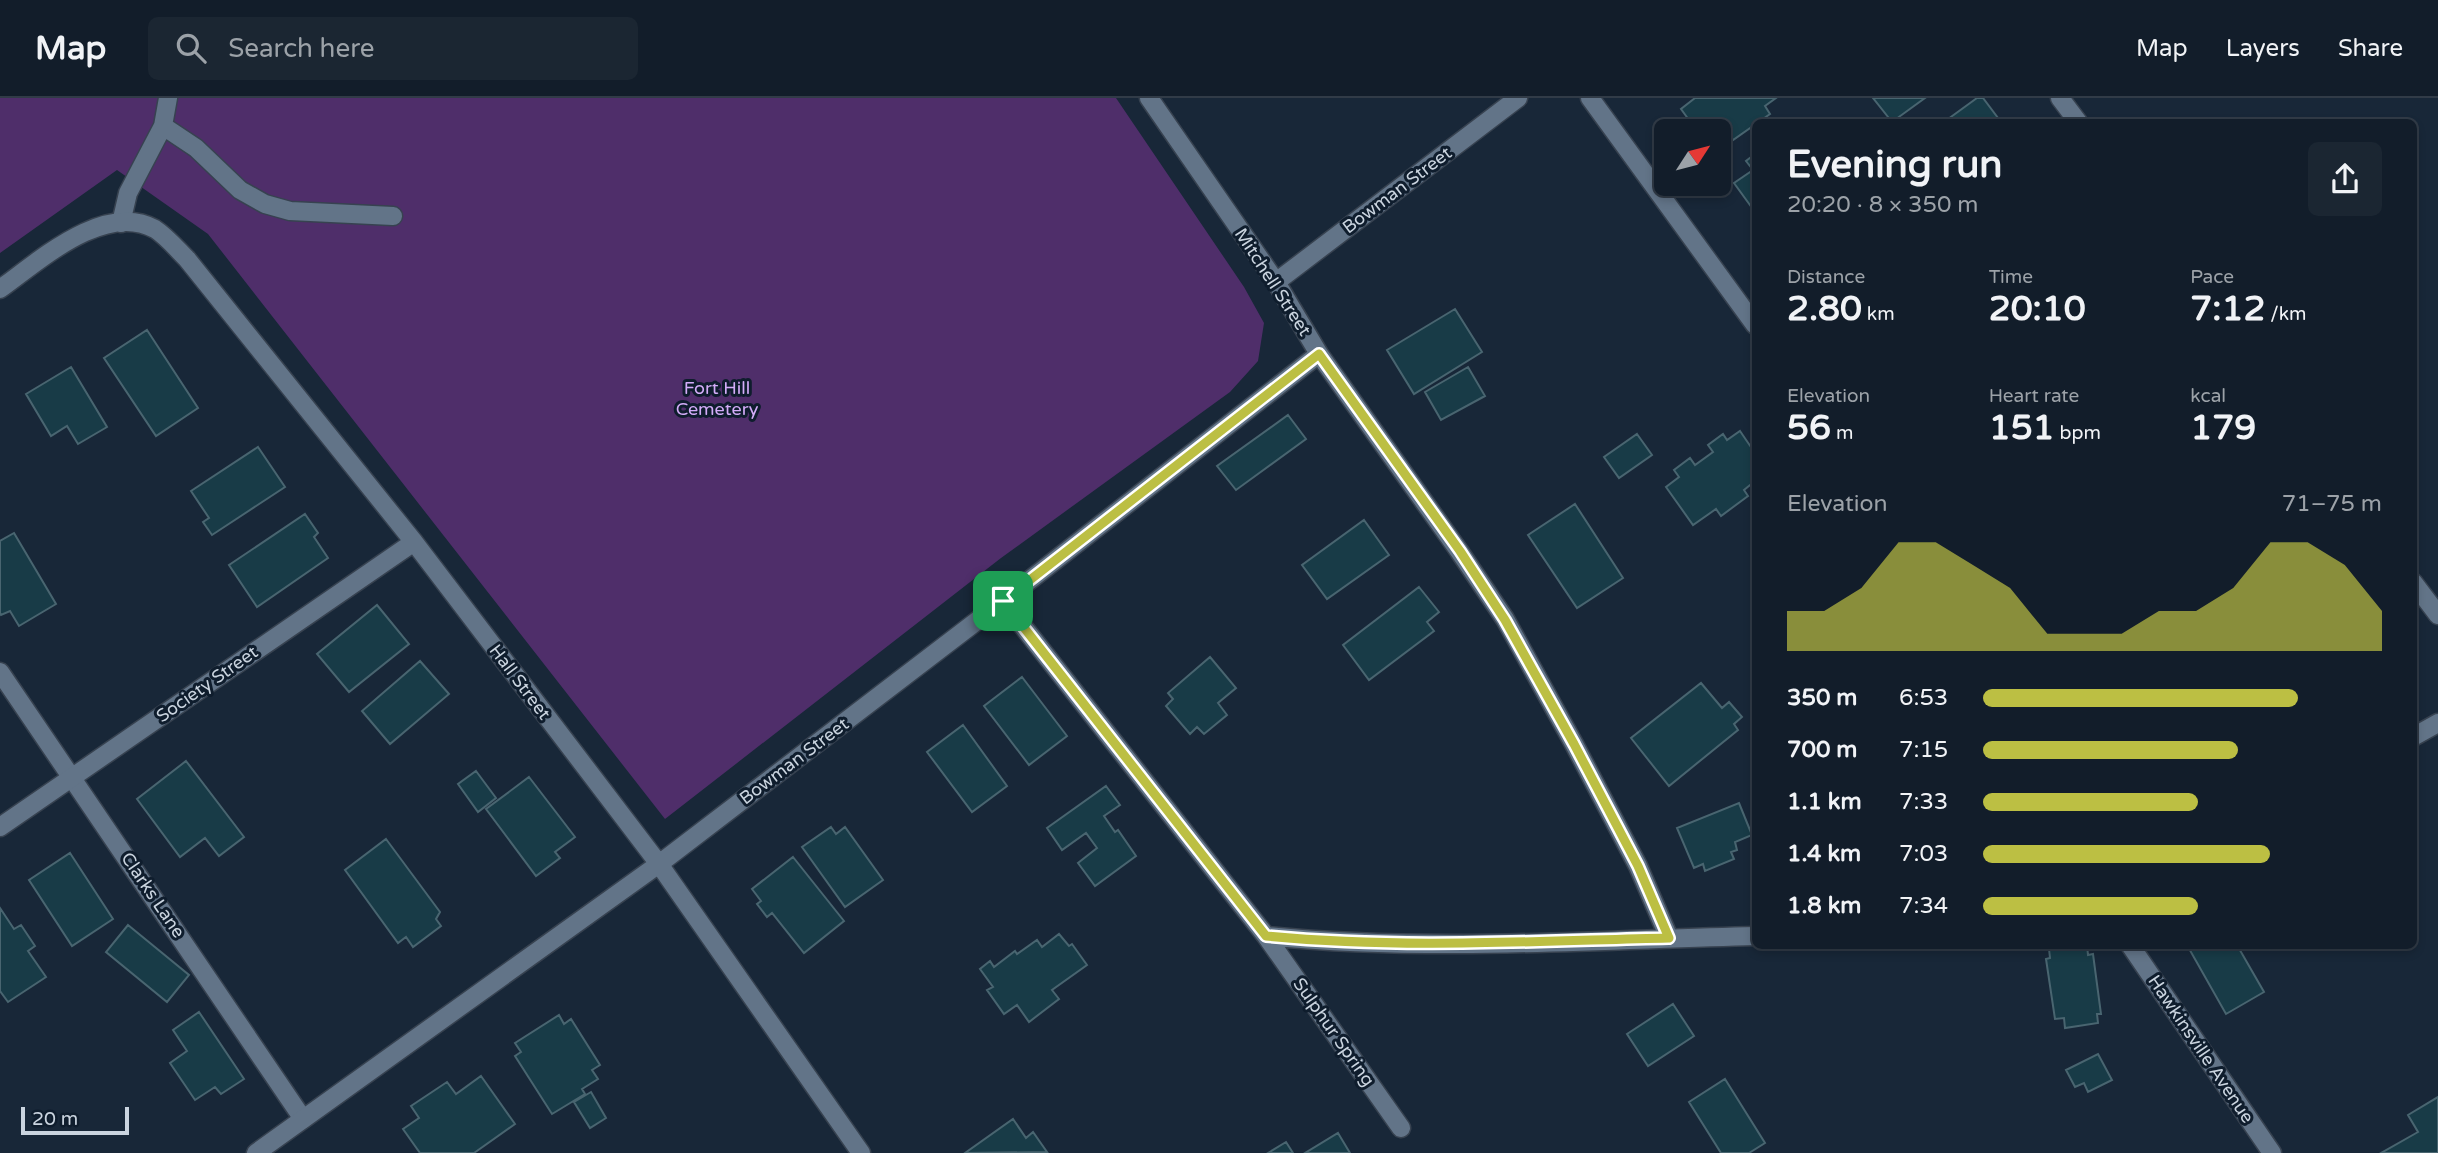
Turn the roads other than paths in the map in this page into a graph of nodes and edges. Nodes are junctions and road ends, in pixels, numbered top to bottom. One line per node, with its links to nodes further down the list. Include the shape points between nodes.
1 (168, 98): 7 (street)
2 (1149, 98): 10 (street, Mitchell Street)
3 (1518, 98): 10 (street, Bowman Street)
4 (1590, 98): 12 (street)
5 (2060, 98): 6 (street)
6 (2076, 119)
7 (163, 126): 8 (street, via 196,148 240,190 265,204 290,211); 9 (street, via 128,193)
8 (393, 216)
9 (121, 223): 11 (street, via 93,228 70,239); 14 (street, Hall Street, via 155,230 187,259)
10 (1276, 282): 13 (street, Mitchell Street)
11 (0, 289)
12 (1752, 321)
13 (1319, 354): 16 (street, Bowman Street); 26 (street, Mitchell Street, via 1505,620 1625,841)
14 (414, 542): 21 (street, Society Street); 23 (street, Hall Street)
15 (2417, 587): 17 (street)
16 (1003, 601): 23 (street, Bowman Street); 24 (street, Sulphur Spring)
17 (2438, 615)
18 (0, 672): 21 (street, Clarks Lane)
19 (2438, 723): 20 (street)
20 (2417, 735)
21 (73, 776): 22 (street, Society Street); 28 (street, Clarks Lane)
22 (0, 827)
23 (659, 864): 28 (street, Bowman Street); 31 (street, Hall Street)
24 (1266, 936): 26 (street, via 1333,943); 29 (street, Sulphur Spring)
25 (1752, 936): 26 (street)
26 (1669, 938)
27 (2133, 949): 32 (street, Hawkinsville Avenue)
28 (303, 1119): 30 (street, Bowman Street)
29 (1401, 1128)
30 (256, 1153)
31 (861, 1153)
32 (2272, 1153)

